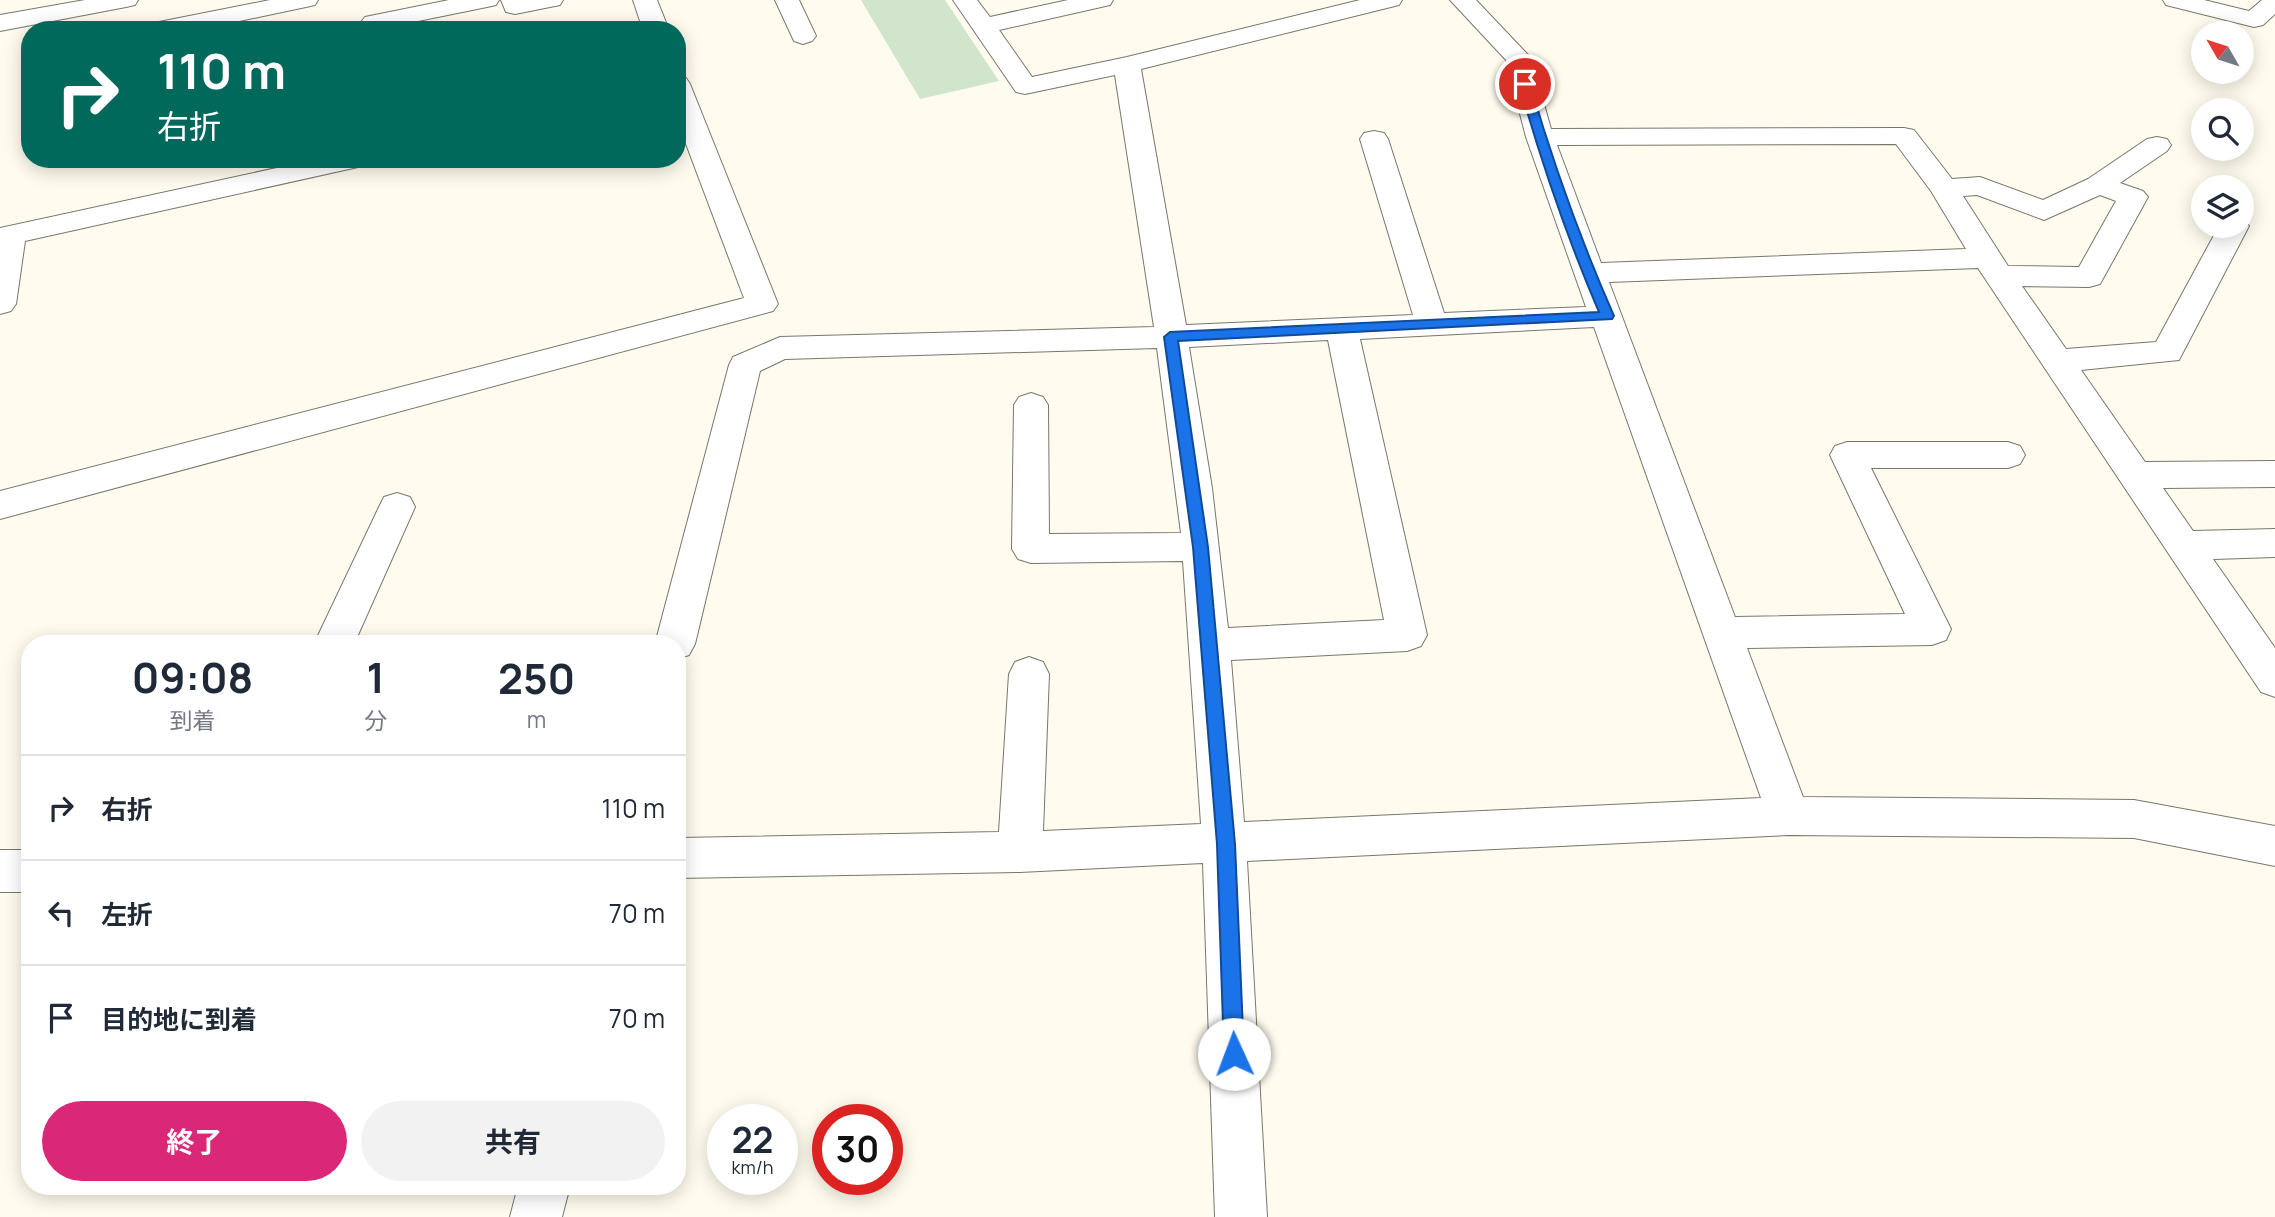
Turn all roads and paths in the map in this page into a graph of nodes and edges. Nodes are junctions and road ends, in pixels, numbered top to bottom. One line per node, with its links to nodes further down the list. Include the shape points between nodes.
1 (126, 0): 14 (street)
2 (306, 0): 16 (street)
3 (487, 0): 15 (street)
4 (513, 0): 5 (street, via 515,7)
5 (551, 0)
6 (645, 0): 17 (street)
7 (787, 0): 20 (street)
8 (965, 0): 19 (street)
9 (1101, 0): 19 (street)
10 (1390, 0): 21 (street)
11 (1462, 0): 23 (street, via 1518,58)
12 (2175, 0): 13 (street, via 2255,20)
13 (2275, 1)
14 (41, 8): 18 (street)
15 (375, 17)
16 (203, 21)
17 (653, 21)
18 (0, 23)
19 (984, 26): 21 (street, via 1025,86)
20 (803, 36)
21 (1126, 65): 36 (street)
22 (686, 107): 42 (street, via 762,304)
23 (1540, 137): 28 (street, via 1904,136); 31 (street)
24 (1374, 139): 34 (street)
25 (2157, 145): 27 (street)
26 (317, 168): 32 (street, via 12,235)
27 (2098, 185): 28 (street, via 2044,211 1980,186); 30 (street, via 2133,197 2089,276)
28 (1944, 188): 30 (street)
29 (2227, 238): 37 (street, via 2167,352)
30 (1993, 267): 31 (street); 37 (street)
31 (1589, 273): 33 (street)
32 (0, 304)
33 (1607, 316): 34 (street); 47 (street)
34 (1433, 324): 35 (street)
35 (1342, 328): 36 (street); 50 (street, via 1407,635)
36 (1170, 337): 46 (street); 49 (street, via 780,348 744,365)
37 (2057, 360): 41 (street)
38 (1031, 405): 46 (street, via 1031,549)
39 (2008, 455): 47 (street, via 1847,455 1932,629)
40 (2275, 474): 41 (street)
41 (2134, 475): 45 (street)
42 (0, 505)
43 (397, 507): 48 (street)
44 (2275, 543): 45 (street)
45 (2183, 545): 52 (street)
46 (1200, 547): 50 (street)
47 (1723, 633): 53 (street)
48 (338, 635)
49 (678, 635)
50 (1209, 645): 54 (street)
51 (1029, 674): 56 (street)
52 (2275, 680)
53 (1789, 816): 54 (street); 55 (street, via 2134,819)
54 (1226, 844): 56 (street); 62 (street)
55 (2275, 846)
56 (1020, 852): 57 (street)
57 (686, 858)
58 (21, 870): 59 (street)
59 (0, 871)
60 (542, 1195): 61 (street)
61 (536, 1217)
62 (1241, 1217)

